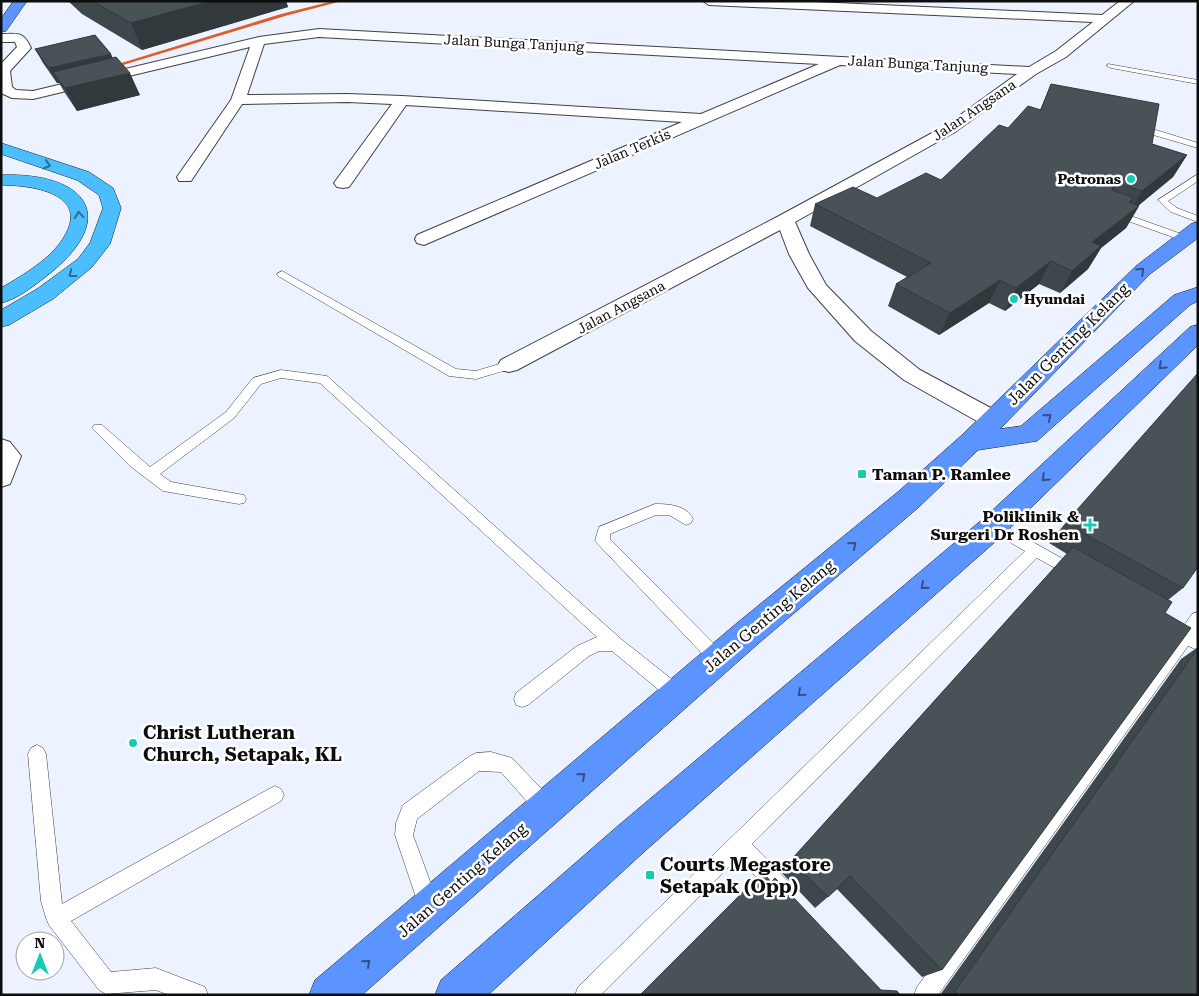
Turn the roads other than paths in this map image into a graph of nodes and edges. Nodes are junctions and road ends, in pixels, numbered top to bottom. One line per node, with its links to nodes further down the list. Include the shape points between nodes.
1 (21, 1): 5 (main road)
2 (709, 1): 4 (street)
3 (1128, 1): 4 (street, Jalan Angsana)
4 (1105, 19): 10 (street, Jalan Angsana, via 1061,54)
5 (1, 28)
6 (1, 38): 12 (street, via 20,38 24,48 3,70)
7 (259, 40): 8 (street, Jalan Bunga Tanjung, via 319,33); 12 (street, Jalan Bunga Tanjung, via 33,95); 13 (street)
8 (841, 60): 10 (street, Jalan Bunga Tanjung); 15 (street, Jalan Terkis)
9 (1111, 66): 11 (lane)
10 (1031, 71): 25 (street, Jalan Angsana, via 950,129)
11 (1198, 82)
12 (3, 97)
13 (238, 100): 14 (street); 19 (street)
14 (402, 100): 15 (street); 22 (street)
15 (703, 119): 27 (street, Jalan Terkis)
16 (1153, 132): 17 (lane)
17 (1198, 146)
18 (1, 148): 31 (highway, one-way to 31, via 83,176 107,192 112,208 100,244 86,263 45,294)
19 (185, 177)
20 (1198, 177): 24 (lane, via 1163,200 1166,206)
21 (1, 180): 30 (highway, one-way to 21, via 54,261 70,243 81,215 77,205 63,191 38,183)
22 (343, 183)
23 (1104, 209): 26 (lane)
24 (1198, 219)
25 (785, 220): 33 (street, Jalan Angsana); 34 (street, via 818,288 863,336 912,375)
26 (1191, 233): 34 (main road, Jalan Genting Kelang, one-way to 26, via 1143,270)
27 (424, 239)
28 (282, 274): 33 (lane, via 453,373 476,375)
29 (1198, 293): 36 (main road, one-way to 29, via 1028,434 1182,300)
30 (1, 297)
31 (1, 320)
32 (1198, 332): 42 (main road, one-way to 42)
33 (509, 365)
34 (992, 419): 36 (main road, Jalan Genting Kelang)
35 (98, 428): 38 (lane)
36 (971, 442): 49 (main road, Jalan Genting Kelang, one-way to 36, via 909,499)
37 (1, 448): 39 (street, via 8,456)
38 (150, 474): 40 (lane, via 168,487); 48 (lane, via 230,415 257,381 281,374 323,379)
39 (1, 477)
40 (239, 499)
41 (686, 519): 49 (lane, via 672,510 655,509 604,531 602,541)
42 (994, 526): 43 (lane); 62 (main road, one-way to 62, via 632,838)
43 (1036, 550): 44 (lane); 55 (lane)
44 (1086, 579)
45 (1198, 619): 47 (lane)
46 (1169, 626): 47 (lane)
47 (1192, 640): 59 (lane)
48 (615, 644): 50 (lane); 51 (lane, via 598,644 583,651)
49 (718, 659): 50 (main road, Jalan Genting Kelang)
50 (678, 694): 54 (main road, Jalan Genting Kelang, one-way to 50)
51 (522, 699)
52 (38, 754): 58 (lane, via 51,901)
53 (275, 795): 58 (lane)
54 (546, 808): 56 (main road, Jalan Genting Kelang); 56 (lane, via 506,764 491,761 476,762 410,812 404,835)
55 (738, 844): 57 (lane); 63 (lane)
56 (430, 908): 61 (main road, Jalan Genting Kelang, one-way to 56)
57 (799, 908)
58 (56, 918): 60 (lane, via 106,983 156,979)
59 (926, 994)
60 (197, 995)
61 (330, 995)
62 (456, 995)
63 (586, 995)

